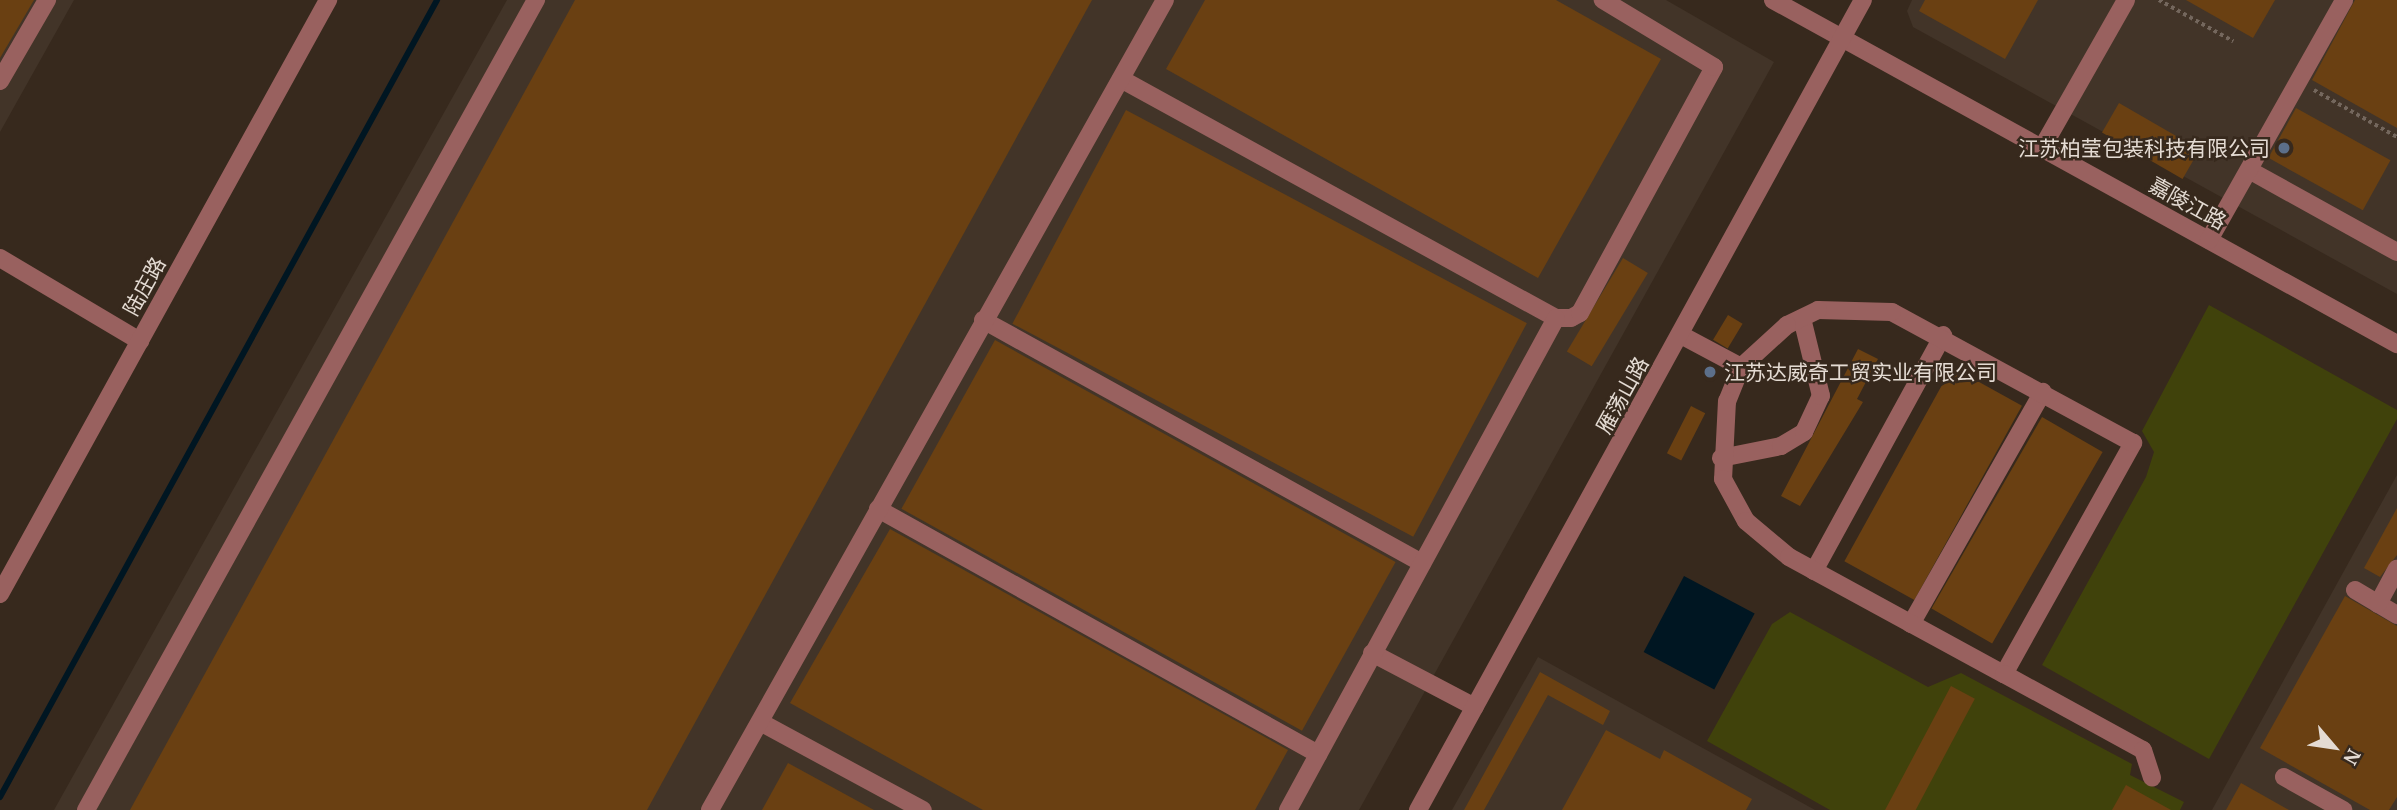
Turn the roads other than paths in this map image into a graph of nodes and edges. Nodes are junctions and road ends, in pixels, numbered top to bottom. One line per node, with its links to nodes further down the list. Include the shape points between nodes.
1 (47, 0): 12 (street)
2 (328, 0): 23 (street, 陆庄路)
3 (536, 0): 44 (street)
4 (1165, 0): 11 (street)
5 (1603, 0): 18 (street, via 1714,67 1580,313)
6 (1773, 0): 10 (street, 嘉陵江路)
7 (1863, 0): 10 (street, 雁荡山路)
8 (2126, 0): 13 (street)
9 (2344, 0): 14 (street)
10 (1841, 38): 13 (street, 嘉陵江路); 21 (street, 雁荡山路)
11 (1121, 79): 18 (street); 20 (street)
12 (0, 81)
13 (2042, 148): 15 (street, 嘉陵江路)
14 (2249, 170): 15 (street); 16 (street)
15 (2209, 240): 24 (street, 嘉陵江路)
16 (2397, 253)
17 (0, 258): 23 (street)
18 (1556, 318): 29 (street)
19 (1802, 318): 22 (street, via 1856,306 1892,312); 25 (street); 27 (street, via 1821,396 1804,432 1781,446)
20 (983, 320): 28 (street); 29 (street)
21 (1681, 335): 25 (street); 39 (street, 雁荡山路)
22 (1943, 335): 26 (street); 31 (street)
23 (140, 341): 33 (street, 陆庄路)
24 (2397, 344)
25 (1741, 367): 27 (street, via 1727,401)
26 (2043, 392): 36 (street); 38 (street, via 2133,443)
27 (1721, 458): 31 (street, via 1723,479 1746,521)
28 (878, 509): 40 (street); 41 (street)
29 (1422, 562): 37 (street)
30 (2397, 569): 34 (street)
31 (1814, 571): 36 (street)
32 (2355, 590): 34 (street)
33 (0, 594)
34 (2378, 604): 35 (street)
35 (2397, 615)
36 (1911, 624): 38 (street)
37 (1373, 653): 39 (street); 41 (street)
38 (2004, 674): 43 (street, via 2143,750)
39 (1475, 707): 48 (street, 雁荡山路)
40 (760, 722): 45 (street); 46 (street)
41 (1318, 754): 47 (street)
42 (2284, 777): 49 (street)
43 (2152, 778)
44 (86, 810)
45 (710, 810)
46 (923, 810)
47 (1287, 810)
48 (1418, 810)
49 (2343, 810)

